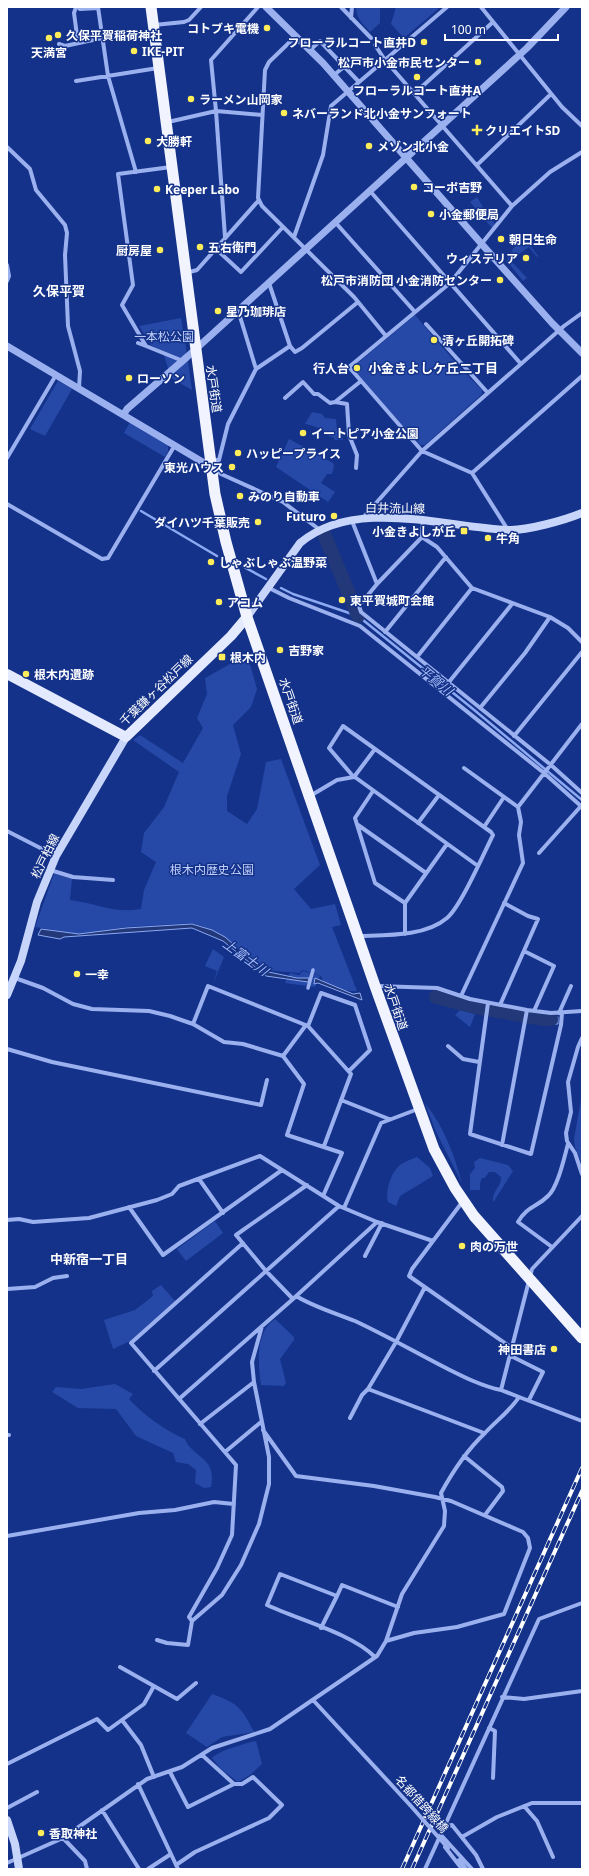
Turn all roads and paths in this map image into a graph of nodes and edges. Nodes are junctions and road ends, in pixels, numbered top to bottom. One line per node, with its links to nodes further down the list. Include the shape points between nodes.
1 (77, 7): 2 (street); 18 (street, via 74,13)
2 (98, 7): 16 (street)
3 (151, 7): 14 (highway, 水戸街道)
4 (201, 7): 14 (street, via 184,22)
5 (258, 7): 33 (street, via 211,58)
6 (266, 7): 15 (street)
7 (340, 7): 12 (street)
8 (352, 7): 12 (street)
9 (447, 7): 23 (street)
10 (482, 7): 13 (street)
11 (566, 7): 22 (street)
12 (351, 18): 17 (street)
13 (493, 22): 22 (street); 31 (street)
14 (153, 25): 25 (highway, 水戸街道)
15 (297, 36): 21 (street); 34 (street, via 269,62 265,70)
16 (102, 38): 18 (street); 27 (street)
17 (370, 38)
18 (78, 43): 19 (street, via 65,46)
19 (59, 44)
20 (375, 45): 23 (street)
21 (310, 50): 24 (street, via 320,41); 26 (street)
22 (520, 55): 32 (street); 36 (street)
23 (385, 60): 29 (street); 31 (street)
24 (345, 66): 26 (street); 29 (street)
25 (159, 68): 27 (street); 35 (highway, 水戸街道)
26 (334, 75): 30 (street)
27 (108, 76): 28 (street); 43 (street)
28 (76, 81)
29 (359, 82): 30 (street)
30 (348, 90): 40 (street); 50 (street, via 331,106 323,155)
31 (415, 93): 36 (street)
32 (551, 94): 37 (street); 41 (street)
33 (216, 111): 34 (street); 35 (street); 49 (street)
34 (262, 115): 45 (street)
35 (166, 122): 42 (highway, 水戸街道)
36 (442, 125): 40 (street); 41 (street)
37 (582, 126)
38 (7, 147): 78 (street, via 30,169 36,190 65,225 68,326 80,371)
39 (582, 152): 46 (street, via 550,172)
40 (406, 158): 44 (street); 51 (street)
41 (476, 165): 46 (street)
42 (172, 167): 43 (street); 55 (highway, 水戸街道)
43 (136, 172): 68 (street, via 118,174 133,285 122,305)
44 (370, 191): 47 (street); 58 (street)
45 (259, 200): 48 (street); 49 (street)
46 (512, 206): 51 (street)
47 (335, 222): 53 (street); 61 (street)
48 (283, 227): 50 (street); 52 (street, via 241,272)
49 (226, 237): 52 (street)
50 (294, 237): 53 (street)
51 (482, 244): 58 (street); 64 (street)
52 (216, 249): 55 (street, via 197,270)
53 (304, 250): 57 (street); 59 (street)
54 (7, 265): 56 (street)
55 (186, 274): 70 (highway, 水戸街道)
56 (7, 281)
57 (269, 283): 60 (street); 69 (street)
58 (450, 283): 61 (street); 73 (street)
59 (358, 302): 65 (street); 69 (street, via 302,348 295,352)
60 (238, 310): 70 (street); 74 (street)
61 (415, 312): 65 (street)
62 (582, 313): 64 (street)
63 (426, 324): 79 (street)
64 (559, 331): 71 (street); 73 (street)
65 (386, 336): 77 (street, via 349,367)
66 (138, 343): 68 (street)
67 (7, 346): 75 (street)
68 (146, 346): 72 (street)
69 (290, 346): 74 (street)
70 (196, 349): 72 (street); 86 (highway, 水戸街道)
71 (582, 354)
72 (183, 361): 82 (street)
73 (521, 364): 79 (street)
74 (256, 369): 86 (street, via 228,424 219,460)
75 (56, 375): 78 (street); 85 (street)
76 (582, 376): 88 (street)
77 (361, 381): 81 (street); 84 (street)
78 (80, 388): 82 (street)
79 (488, 393): 84 (street)
80 (285, 398): 81 (street, via 303,382 314,394 330,403)
81 (335, 402): 87 (street, via 347,404 349,435 357,455)
82 (124, 414): 83 (street)
83 (175, 445): 86 (street); 89 (street, via 108,558 102,559)
84 (422, 452): 88 (street); 91 (street)
85 (7, 458)
86 (211, 464): 94 (street, via 221,474 283,502); 102 (highway, 水戸街道, via 226,542)
87 (356, 468)
88 (472, 473): 95 (street)
89 (7, 504)
90 (582, 513): 95 (main road, 白井流山線, via 556,522)
91 (362, 519): 92 (main road, 白井流山線); 93 (main road, 白井流山線)
92 (423, 520): 95 (main road, 白井流山線); 96 (street)
93 (352, 521): 94 (main road, 白井流山線); 98 (street)
94 (320, 530): 99 (main road, 白井流山線, via 300,543)
95 (508, 530)
96 (422, 537): 97 (street); 98 (street)
97 (446, 557): 100 (street); 104 (street)
98 (377, 584): 104 (street, via 359,606 361,612)
99 (268, 588): 102 (main road, 白井流山線); 117 (street, via 360,626)
100 (472, 588): 101 (street); 107 (street)
101 (512, 604): 103 (street); 109 (street)
102 (248, 617): 113 (main road, 千葉鎌ヶ谷松戸線); 122 (highway, 水戸街道)
103 (550, 617): 105 (street, via 568,628); 110 (street, via 525,653)
104 (385, 632): 107 (street)
105 (582, 642)
106 (582, 652): 112 (street)
107 (417, 657): 109 (street)
108 (7, 674): 113 (main road, 千葉鎌ヶ谷松戸線)
109 (449, 682): 110 (street)
110 (480, 708): 112 (street)
111 (582, 724): 115 (street)
112 (514, 736): 115 (street)
113 (126, 737): 132 (main road, 松戸柏線)
114 (375, 749): 118 (street); 118 (street, via 343,726 329,748); 121 (street)
115 (551, 765): 117 (street); 120 (street)
116 (464, 768): 123 (street)
117 (544, 773): 124 (street); 125 (street)
118 (354, 777): 119 (street); 122 (street, via 337,780)
119 (373, 791): 126 (street); 127 (street, via 355,818)
120 (582, 793)
121 (439, 795): 126 (street); 128 (street)
122 (310, 796): 140 (highway, 水戸街道)
123 (504, 797): 125 (street); 128 (street)
124 (581, 806): 131 (street)
125 (518, 807): 138 (street, via 523,863)
126 (418, 823): 130 (street)
127 (358, 824): 135 (street); 137 (street, via 375,882)
128 (484, 827): 133 (street, via 493,835)
129 (7, 831): 132 (street)
130 (447, 844): 133 (street); 135 (street)
131 (538, 853)
132 (56, 856): 134 (main road, 松戸柏線)
133 (478, 866): 139 (street, via 448,917 436,924)
134 (50, 870): 136 (street, via 73,876); 143 (main road, 松戸柏線)
135 (426, 873): 137 (street)
136 (113, 880)
137 (405, 903): 139 (street)
138 (504, 903): 141 (street, via 538,919); 148 (street)
139 (405, 934): 140 (street)
140 (358, 936): 144 (highway, 水戸街道)
141 (524, 951): 150 (street); 153 (street, via 554,966)
142 (313, 970): 146 (street)
143 (15, 978): 147 (main road, 松戸柏線); 156 (street, via 43,988 73,1004 92,1009 149,1012)
144 (375, 986): 148 (street, via 437,988); 166 (highway, 水戸街道)
145 (571, 986): 155 (street)
146 (308, 988)
147 (7, 995)
148 (460, 996): 149 (street)
149 (488, 1003): 150 (street); 162 (street)
150 (500, 1005): 152 (street)
151 (582, 1006): 154 (street)
152 (527, 1010): 153 (street); 169 (street)
153 (534, 1011): 155 (street)
154 (580, 1012): 155 (street)
155 (560, 1013): 169 (street, via 561,1025 530,1154)
156 (193, 1024): 157 (street, via 208,986); 161 (street, via 224,1042 243,1044)
157 (307, 1025): 161 (street); 163 (street); 163 (street, via 321,993 356,1005 370,1050)
158 (582, 1038): 168 (street, via 568,1082 571,1112 566,1133)
159 (448, 1046): 162 (street, via 463,1059)
160 (7, 1049): 164 (street, via 52,1062 261,1105)
161 (283, 1056): 170 (street, via 304,1084 287,1135)
162 (480, 1062): 169 (street, via 470,1134)
163 (349, 1071): 165 (street, via 351,1074)
164 (267, 1080)
165 (342, 1100): 167 (street); 170 (street)
166 (418, 1109): 167 (street); 176 (highway, 水戸街道, via 434,1149)
167 (389, 1119): 179 (street, via 380,1123)
168 (568, 1144): 172 (street, via 575,1153); 186 (street, via 548,1196 526,1210 518,1222)
169 (502, 1145)
170 (324, 1146): 175 (street, via 342,1153)
171 (282, 1170): 173 (street, via 260,1156); 174 (street); 180 (street)
172 (582, 1174)
173 (199, 1179): 178 (street, via 179,1186 172,1194); 180 (street)
174 (307, 1185): 175 (street); 185 (street, via 236,1234)
175 (323, 1196): 177 (street)
176 (463, 1201): 184 (street); 190 (highway, 水戸街道, via 490,1236)
177 (339, 1206): 179 (street); 188 (street)
178 (129, 1207): 180 (street, via 163,1255); 182 (street, via 89,1218 33,1222)
179 (344, 1208): 183 (street)
180 (223, 1212)
181 (582, 1216): 186 (street)
182 (7, 1220)
183 (379, 1223): 184 (street); 187 (street); 193 (street)
184 (433, 1241): 191 (street, via 412,1269 410,1276)
185 (243, 1243): 188 (street); 199 (street, via 131,1342)
186 (552, 1247): 190 (street, via 534,1267)
187 (364, 1256)
188 (266, 1271): 193 (street); 199 (street)
189 (67, 1276): 192 (street, via 53,1278 35,1287)
190 (530, 1280): 195 (highway, 水戸街道); 197 (street)
191 (425, 1287): 196 (street); 197 (street)
192 (7, 1289)
193 (295, 1297): 194 (street); 196 (street, via 354,1321)
194 (263, 1324): 200 (street, via 252,1362); 204 (street)
195 (582, 1338)
196 (396, 1342): 201 (street); 202 (street, via 466,1378)
197 (512, 1348): 198 (street)
198 (511, 1356): 202 (street); 205 (street, via 543,1372)
199 (154, 1371): 204 (street)
200 (254, 1382): 208 (street); 209 (street)
201 (368, 1389): 206 (street); 211 (street)
202 (501, 1390): 203 (street)
203 (519, 1397): 205 (street); 211 (street)
204 (179, 1399): 209 (street)
205 (529, 1400): 207 (street)
206 (350, 1418)
207 (582, 1421)
208 (261, 1422): 210 (street); 212 (street)
209 (200, 1424): 212 (street)
210 (263, 1430): 214 (street, via 296,1476 374,1486); 221 (street, via 270,1470 259,1524 241,1565 222,1595)
211 (484, 1433): 213 (street)
212 (225, 1452): 215 (street, via 236,1465)
213 (464, 1456): 214 (street, via 440,1493); 216 (street, via 502,1487 503,1491)
214 (442, 1500): 216 (street, via 451,1501); 220 (street, via 444,1526 402,1594)
215 (234, 1504): 217 (street, via 214,1502); 221 (street, via 232,1535 217,1568 189,1617)
216 (485, 1515): 224 (street, via 523,1532 528,1538 530,1548 504,1614 457,1627 414,1633)
217 (7, 1536)
218 (337, 1596): 220 (street, via 342,1585); 222 (street); 222 (street, via 280,1574 267,1605)
219 (582, 1603): 230 (street, via 539,1619)
220 (398, 1607): 224 (street)
221 (192, 1621): 223 (street, via 188,1645)
222 (321, 1628): 225 (street, via 349,1640)
223 (157, 1640)
224 (386, 1641): 225 (street)
225 (376, 1657): 231 (street)
226 (120, 1667): 228 (street)
227 (196, 1683): 228 (street, via 177,1700)
228 (154, 1686): 232 (street, via 144,1704)
229 (582, 1691): 230 (street, via 524,1699)
230 (502, 1697): 233 (street)
231 (313, 1700): 234 (street, via 270,1729 219,1745); 262 (street, 名都借跨線橋, bridge)
232 (122, 1720): 235 (street, via 108,1730 97,1719); 237 (street, via 141,1745)
233 (489, 1728): 238 (street, via 495,1731); 247 (street)
234 (202, 1754): 236 (street); 240 (street)
235 (7, 1764)
236 (170, 1772): 237 (street); 240 (street, via 188,1807)
237 (154, 1777): 239 (street)
238 (493, 1778)
239 (138, 1784): 245 (street); 251 (street)
240 (234, 1784): 255 (street, via 242,1784 253,1777 282,1805 269,1818 195,1852)
241 (37, 1792): 244 (street)
242 (582, 1803): 243 (street, via 532,1803)
243 (524, 1806): 249 (street, via 497,1817); 252 (street, via 536,1821)
244 (7, 1808)
245 (102, 1810): 250 (street); 258 (street)
246 (7, 1820): 253 (main road)
247 (444, 1827): 248 (street); 249 (street, via 452,1824)
248 (440, 1837): 260 (street); 261 (street); 263 (street)
249 (462, 1837): 264 (street)
250 (63, 1838): 253 (street); 257 (street, via 85,1861)
251 (171, 1854): 255 (street); 259 (street)
252 (553, 1857)
253 (18, 1859): 254 (street); 256 (main road)
254 (7, 1863)
255 (177, 1867)
256 (20, 1869)
257 (87, 1869)
258 (139, 1869)
259 (148, 1869)
260 (425, 1869)
261 (462, 1869)
262 (466, 1869)
263 (472, 1869)
264 (484, 1869)

